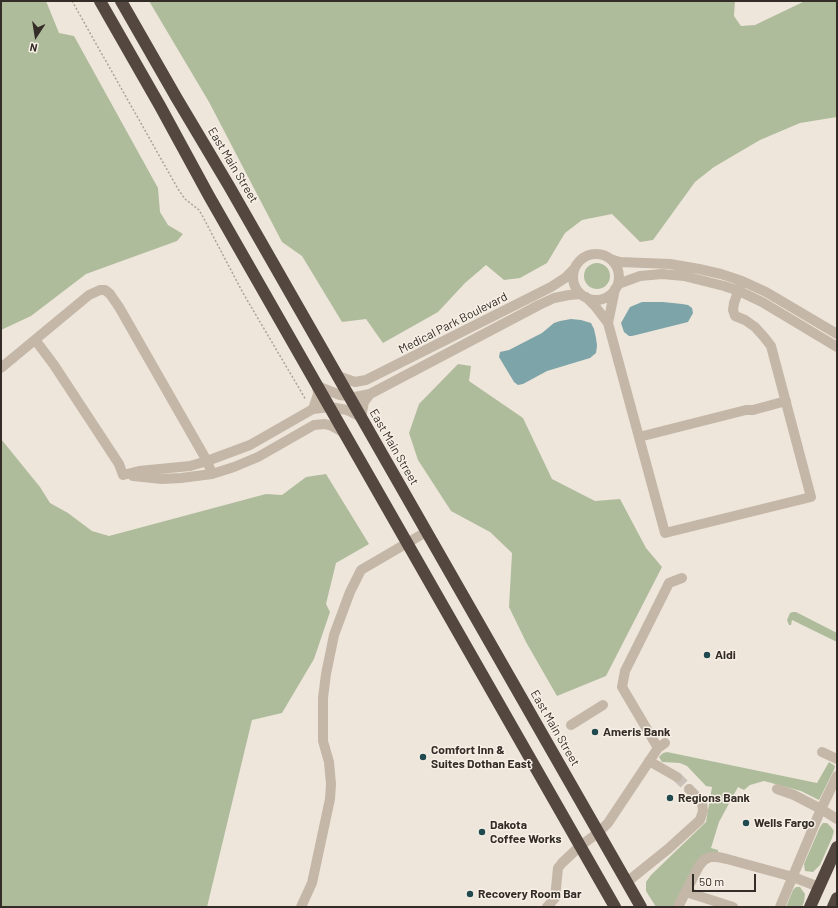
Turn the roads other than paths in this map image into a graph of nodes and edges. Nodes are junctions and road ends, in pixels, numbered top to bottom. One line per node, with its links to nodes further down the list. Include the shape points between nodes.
1 (100, 1): 15 (highway)
2 (121, 1): 14 (highway, East Main Street)
3 (610, 259): 4 (street, via 600,254 589,254 580,260); 5 (street, via 619,273); 6 (street, via 699,268 721,274)
4 (574, 269): 7 (street, via 575,286); 9 (street, Medical Park Boulevard, via 566,278)
5 (617, 286): 6 (street, via 640,276 662,274); 7 (street, via 602,299); 8 (street)
6 (740, 286): 10 (street, via 766,292); 12 (street, via 762,302); 18 (street, via 734,304 735,316 755,327 771,346)
7 (584, 296): 8 (street); 9 (street, Medical Park Boulevard, via 554,298)
8 (608, 323): 23 (street)
9 (469, 334): 14 (street, Medical Park Boulevard, via 366,380 355,382); 16 (street, Medical Park Boulevard)
10 (837, 334)
11 (36, 340): 13 (street); 24 (street, via 89,294 105,290 119,307); 27 (street)
12 (837, 346)
13 (1, 368)
14 (338, 376): 17 (highway, East Main Street)
15 (317, 386): 17 (street, Medical Park Boulevard); 19 (highway); 20 (street, via 318,394)
16 (370, 394): 17 (street, Medical Park Boulevard); 21 (street, via 364,402)
17 (349, 397): 21 (highway, East Main Street)
18 (786, 401): 23 (street); 23 (street, via 811,497 665,533)
19 (330, 407): 20 (street); 21 (street, via 347,410); 22 (highway)
20 (312, 409): 24 (street, via 250,445)
21 (361, 417): 29 (highway, East Main Street)
22 (343, 432): 26 (street, via 325,424 314,425 258,457); 30 (highway)
23 (639, 437)
24 (207, 461): 25 (street); 26 (street)
25 (179, 467): 27 (street); 28 (street)
26 (212, 474): 28 (street)
27 (123, 475): 28 (street)
28 (181, 478)
29 (426, 532): 30 (street); 43 (highway, East Main Street)
30 (407, 543): 44 (highway); 51 (street, via 361,570 334,635 322,698 323,742 329,762 330,799 312,883)
31 (682, 578): 36 (street, via 669,583 625,671 622,687 661,746)
32 (603, 705): 33 (street)
33 (572, 725)
34 (822, 752): 35 (street)
35 (837, 759)
36 (649, 762): 38 (street); 43 (street, via 608,823)
37 (837, 776): 41 (street)
38 (677, 777)
39 (689, 789): 47 (street, via 702,802 700,820)
40 (777, 789): 41 (street)
41 (821, 808): 42 (street); 46 (street)
42 (837, 819)
43 (598, 833): 44 (street); 47 (highway, East Main Street)
44 (580, 846): 52 (street, via 558,868 555,898); 53 (highway)
45 (837, 847): 48 (highway)
46 (793, 877): 48 (street); 49 (street, via 727,859 710,857 699,866); 57 (street)
47 (627, 882): 54 (highway, East Main Street)
48 (819, 887): 58 (highway)
49 (686, 892): 55 (street); 56 (street)
50 (837, 898): 59 (highway)
51 (301, 907)
52 (547, 907)
53 (615, 907)
54 (641, 907)
55 (678, 907)
56 (732, 907)
57 (780, 907)
58 (810, 907)
59 (833, 907)

